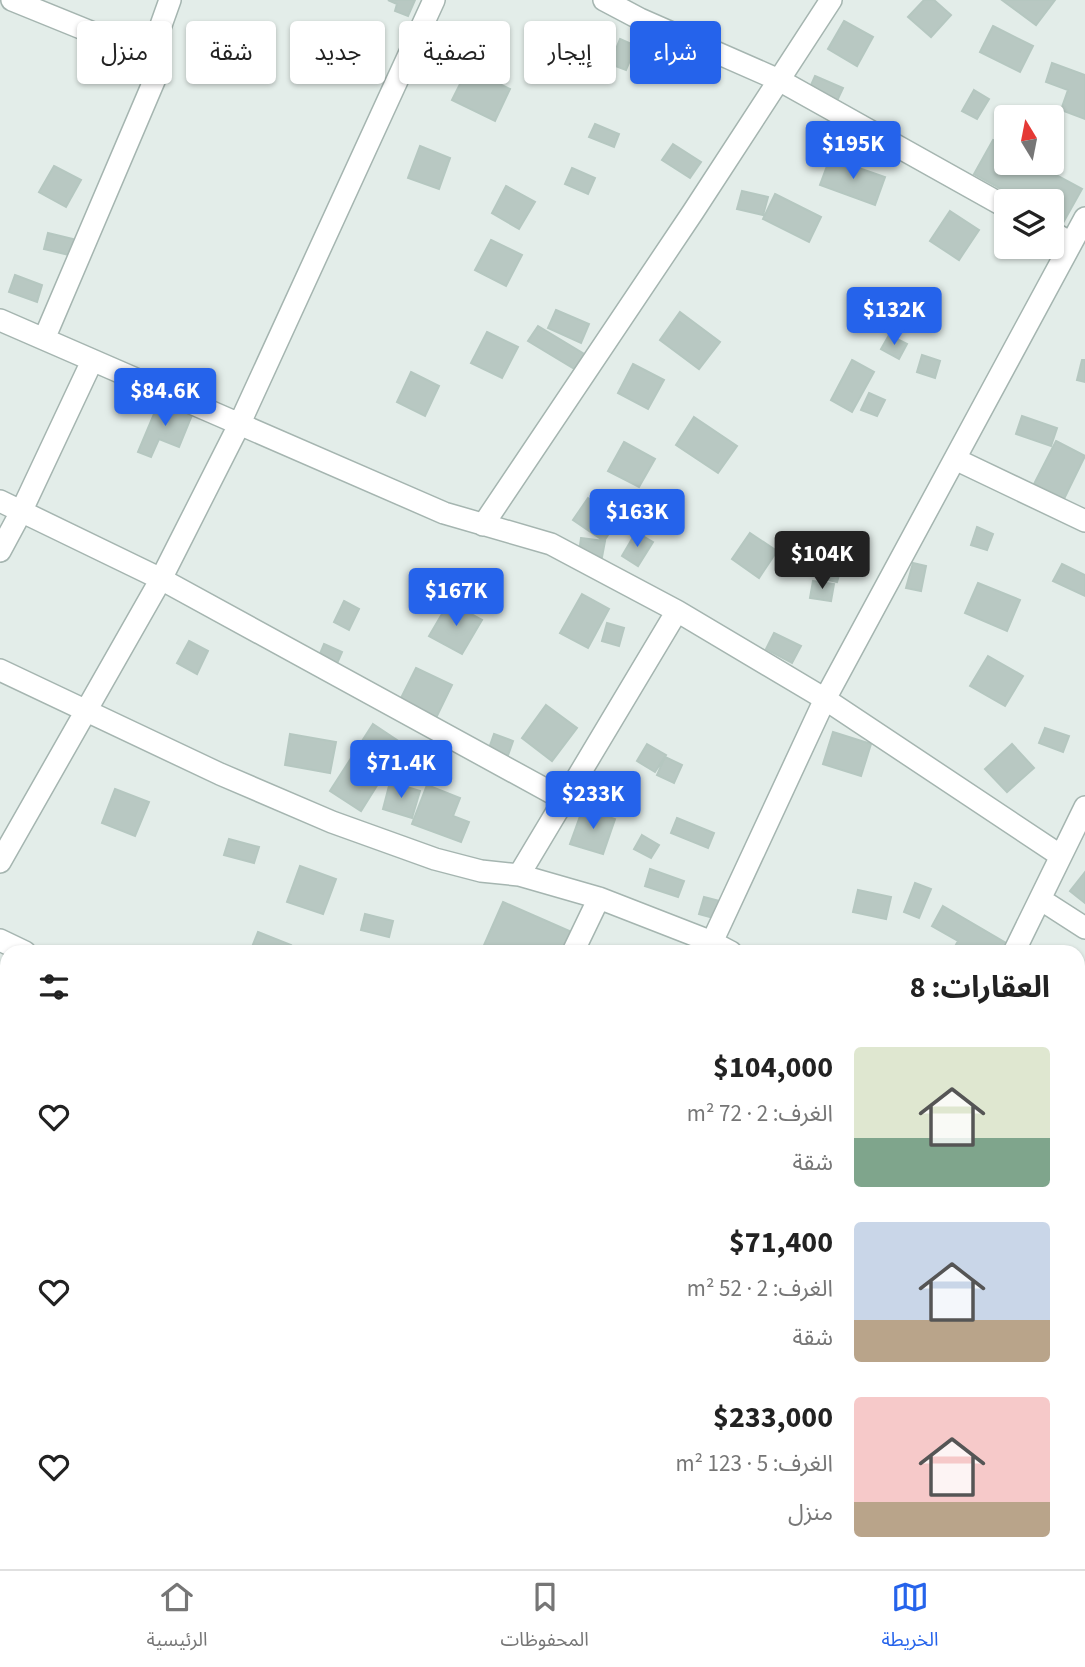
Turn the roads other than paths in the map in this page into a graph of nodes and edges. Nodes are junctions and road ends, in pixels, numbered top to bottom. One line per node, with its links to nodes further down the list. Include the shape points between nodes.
1 (12, 0): 7 (street)
2 (170, 0): 6 (street)
3 (434, 0): 17 (street)
4 (604, 0): 8 (street)
5 (831, 0): 8 (street)
6 (162, 21)
7 (77, 26)
8 (779, 80): 10 (street); 22 (street)
9 (153, 84): 15 (street)
10 (994, 200)
11 (1085, 218): 13 (street)
12 (1064, 239): 13 (street)
13 (1071, 243): 18 (street)
14 (0, 320): 15 (street)
15 (44, 340): 16 (street)
16 (92, 361): 17 (street); 20 (street)
17 (239, 425): 22 (street, via 432,508); 24 (street)
18 (955, 459): 21 (street); 27 (street)
19 (0, 501): 20 (street)
20 (21, 512): 23 (street); 24 (street)
21 (1085, 522)
22 (483, 525): 25 (street, via 551,544)
23 (0, 551)
24 (161, 579): 28 (street); 29 (street)
25 (677, 611): 27 (street); 29 (street)
26 (0, 670): 28 (street)
27 (825, 699): 31 (street); 39 (street)
28 (87, 711): 32 (street); 33 (street, via 332,822 435,859)
29 (563, 799): 33 (street)
30 (1085, 807): 31 (street)
31 (1060, 856): 35 (street)
32 (0, 862)
33 (519, 875): 34 (street)
34 (598, 898): 37 (street); 38 (street)
35 (1040, 899): 36 (street); 40 (street)
36 (1085, 928)
37 (576, 945)
38 (717, 945)
39 (723, 945)
40 (1017, 945)

